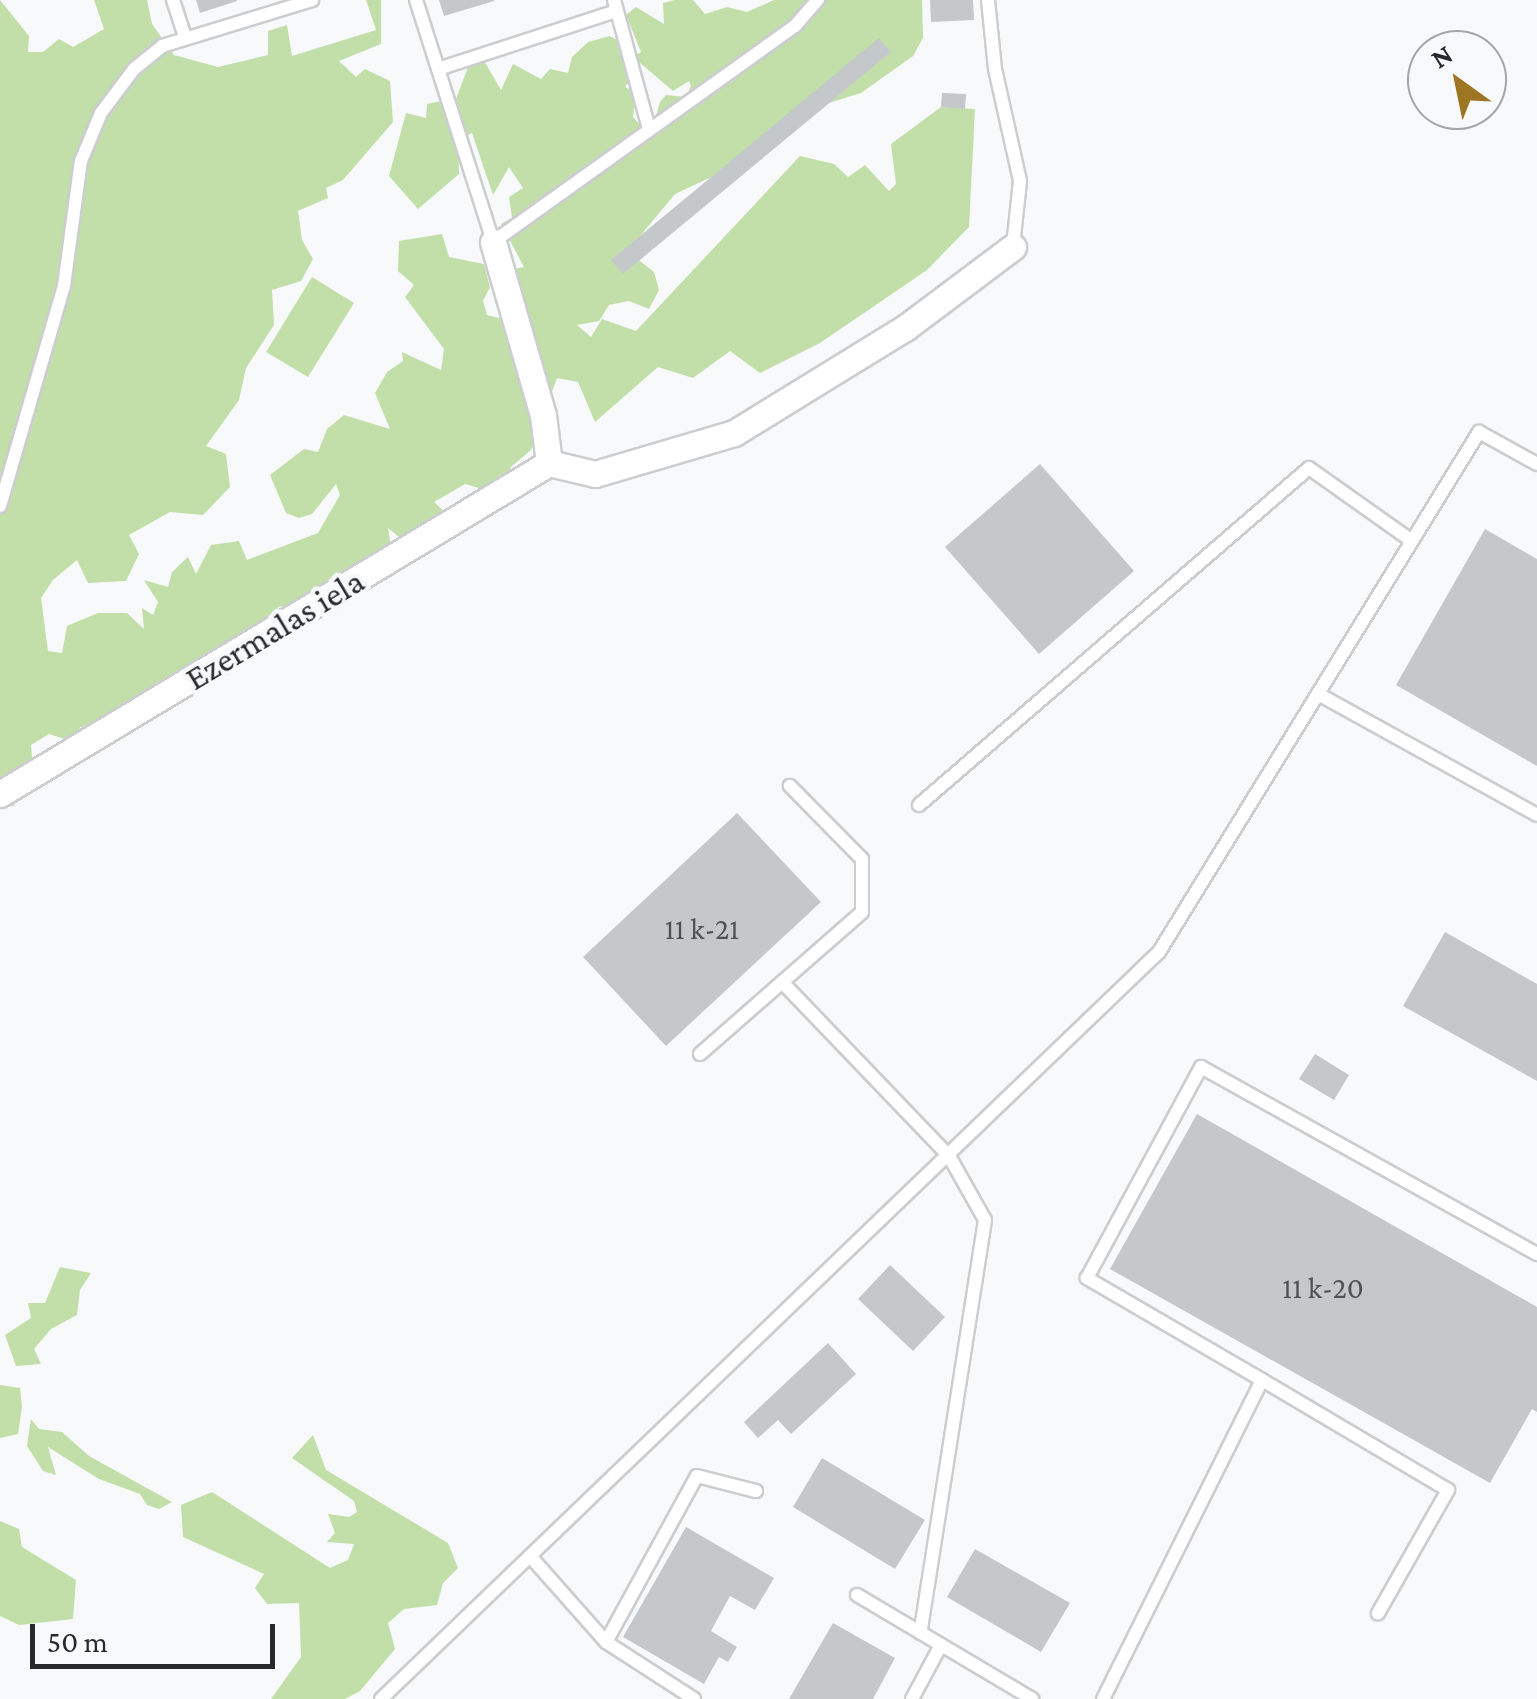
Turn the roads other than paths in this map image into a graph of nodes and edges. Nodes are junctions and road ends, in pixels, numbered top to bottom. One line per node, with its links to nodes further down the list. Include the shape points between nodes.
1 (173, 0): 8 (lane)
2 (312, 0): 6 (lane)
3 (416, 0): 9 (lane)
4 (818, 0): 10 (lane, via 795,26)
5 (988, 0): 12 (lane, via 995,69 1020,181)
6 (280, 5): 8 (lane)
7 (616, 6): 9 (lane); 10 (lane)
8 (186, 38): 15 (lane, via 134,69 101,113 81,161 64,286)
9 (438, 70): 11 (lane)
10 (649, 128): 11 (lane)
11 (493, 242): 13 (street, via 543,415)
12 (1013, 246): 13 (street, via 905,328 734,434 595,474)
13 (549, 463): 19 (street, Ezermalas iela)
14 (1537, 464): 16 (lane, via 1479,432)
15 (0, 506)
16 (1412, 541): 17 (lane); 20 (lane, via 1309,468)
17 (1318, 694): 21 (lane); 24 (lane, via 1159,952)
18 (790, 786): 22 (lane, via 862,859 862,912)
19 (0, 794)
20 (919, 805)
21 (1537, 815)
22 (782, 982): 23 (lane); 24 (lane)
23 (700, 1054)
24 (949, 1156): 28 (lane); 31 (lane, via 985,1220)
25 (1537, 1254): 26 (lane, via 1201,1067 1087,1278)
26 (1262, 1380): 30 (lane, via 1448,1490); 38 (lane)
27 (756, 1491): 32 (lane, via 697,1476)
28 (530, 1556): 32 (lane); 34 (lane)
29 (857, 1596): 31 (lane)
30 (1378, 1613)
31 (920, 1633): 33 (lane)
32 (606, 1642): 35 (lane)
33 (942, 1646): 36 (lane); 37 (lane)
34 (381, 1699)
35 (694, 1699)
36 (912, 1699)
37 (1032, 1699)
38 (1103, 1699)

